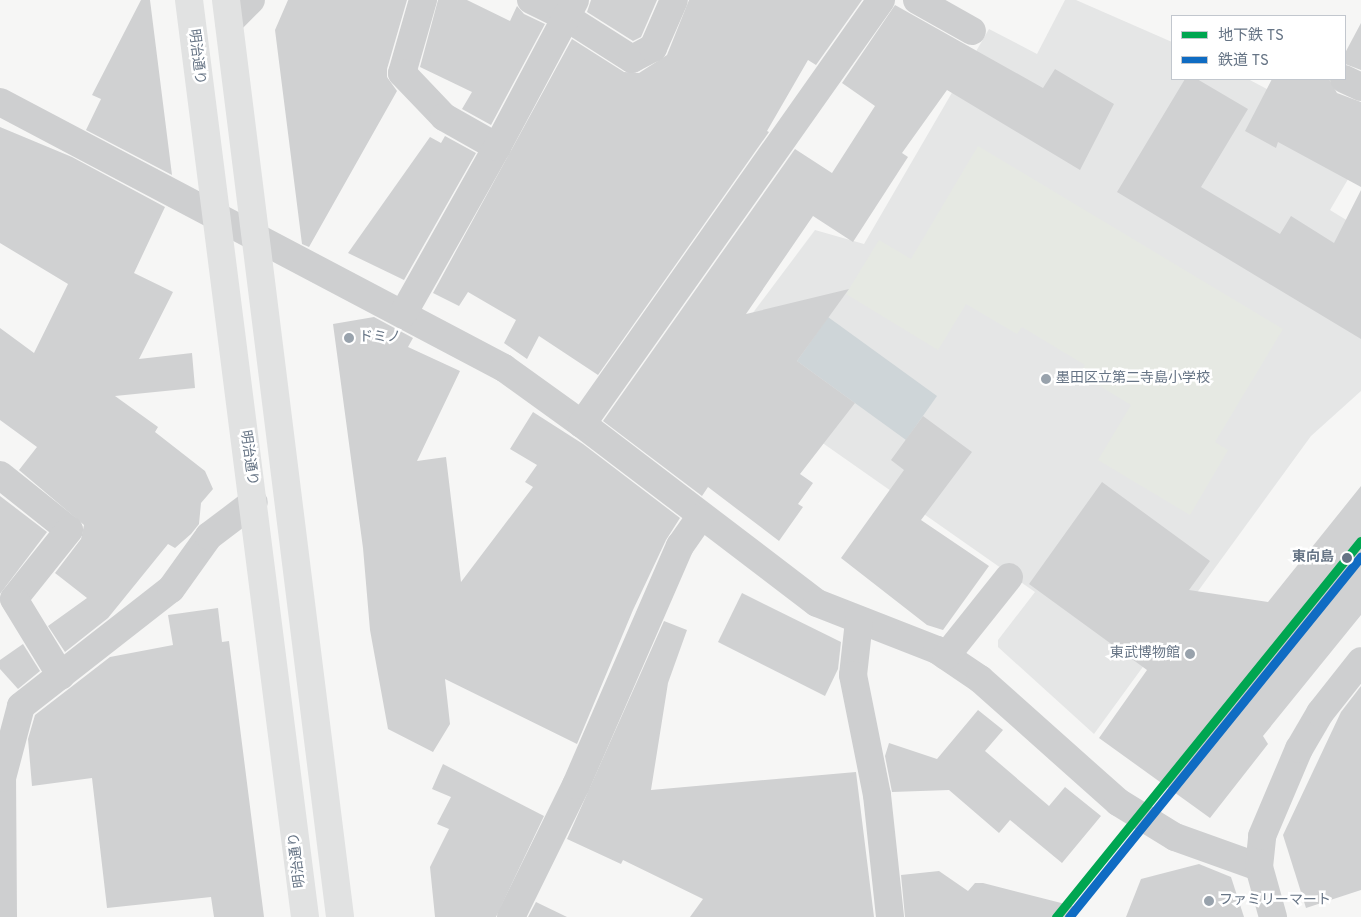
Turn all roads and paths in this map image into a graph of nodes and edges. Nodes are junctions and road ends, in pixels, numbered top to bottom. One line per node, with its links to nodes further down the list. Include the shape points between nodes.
1 (189, 0): 15 (main road, 明治通り)
2 (251, 0): 9 (street)
3 (423, 0): 14 (street, via 402,73 444,117)
4 (531, 0): 8 (street)
5 (674, 0): 8 (street, via 653,48 632,59)
6 (881, 0): 18 (street)
7 (917, 0): 10 (street)
8 (570, 9): 14 (street)
9 (228, 11): 16 (main road)
10 (972, 31)
11 (1346, 80): 12 (street)
12 (1361, 87)
13 (0, 102): 15 (street)
14 (497, 146): 17 (street)
15 (215, 216): 16 (street); 20 (main road, 明治通り)
16 (255, 237): 17 (street); 31 (main road)
17 (403, 314): 18 (street, via 504,368)
18 (582, 424): 21 (street)
19 (0, 475): 26 (street, via 69,530 14,599)
20 (254, 502): 26 (street, via 209,536 171,589); 30 (main road, 明治通り)
21 (700, 517): 23 (street, via 817,603); 32 (street, via 680,546 576,785)
22 (1009, 577): 24 (street)
23 (860, 621): 24 (street); 33 (street, via 853,675 877,795)
24 (946, 656): 28 (street, via 980,679 1118,802 1175,837)
25 (1361, 661): 28 (street, via 1320,713 1299,749 1262,836)
26 (61, 676): 27 (street, via 21,706)
27 (2, 764): 29 (street)
28 (1259, 867): 34 (street)
29 (2, 912)
30 (305, 917)
31 (340, 917)
32 (511, 917)
33 (890, 917)
34 (1273, 917)

